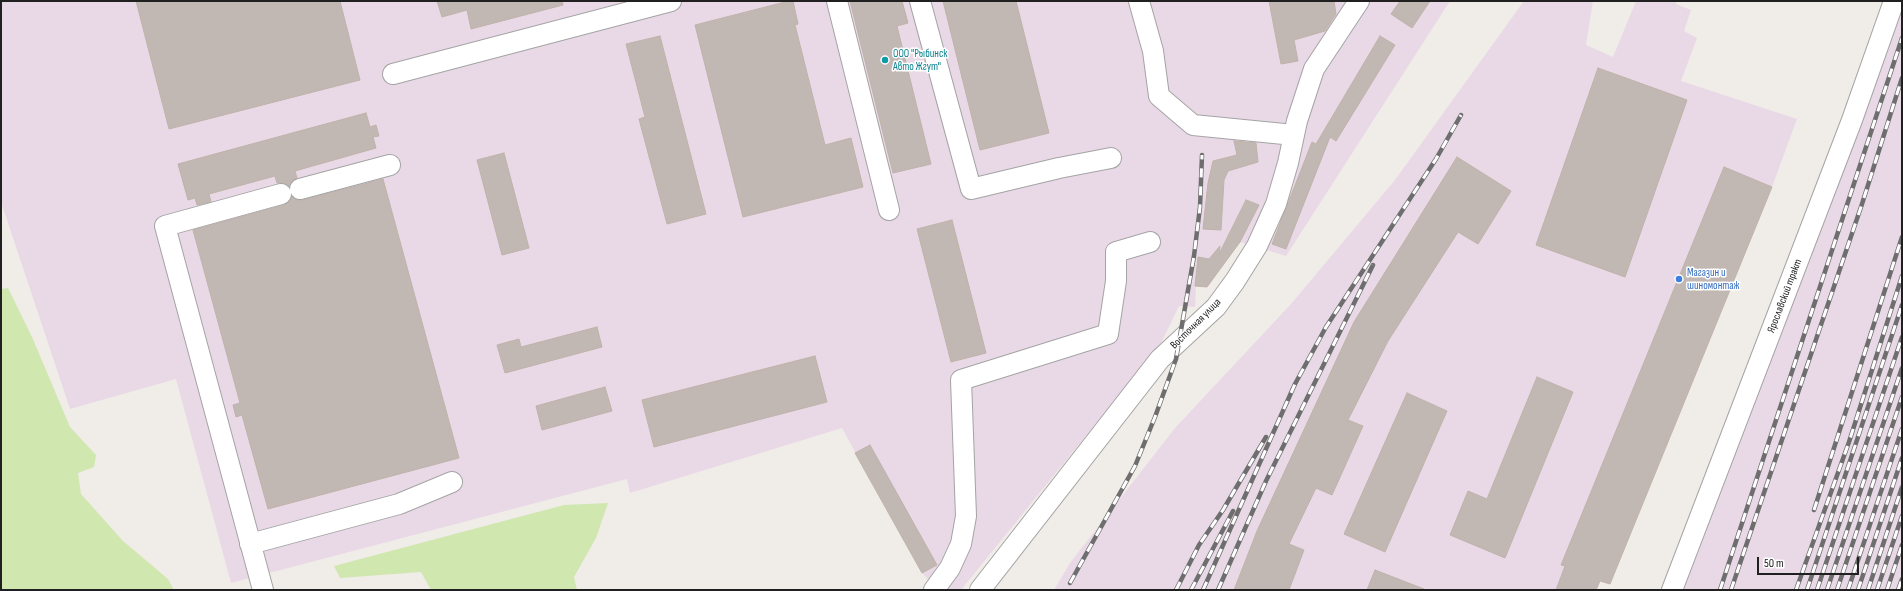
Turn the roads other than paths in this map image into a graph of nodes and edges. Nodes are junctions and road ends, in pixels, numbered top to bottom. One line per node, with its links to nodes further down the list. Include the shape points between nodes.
1 (671, 1): 7 (street)
2 (837, 1): 13 (street)
3 (920, 1): 9 (street, via 971,189)
4 (1139, 1): 8 (street, via 1153,51 1160,96 1193,125)
5 (1359, 1): 8 (street, Восточная улица, via 1314,69)
6 (1894, 1): 20 (street, Ярославский тракт, via 1847,135)
7 (393, 74)
8 (1294, 135): 19 (street, Восточная улица, via 1276,204 1257,246 1235,281 1216,307 1160,359)
9 (1111, 158)
10 (390, 165): 11 (street)
11 (300, 189)
12 (281, 194): 16 (street, via 165,226)
13 (889, 210)
14 (1150, 242): 18 (street, via 1116,252 1116,281 1108,334 961,380 966,516 961,544 950,568)
15 (452, 482): 16 (street, via 399,504)
16 (250, 544): 17 (street)
17 (263, 590)
18 (934, 590)
19 (980, 590)
20 (1672, 590)

